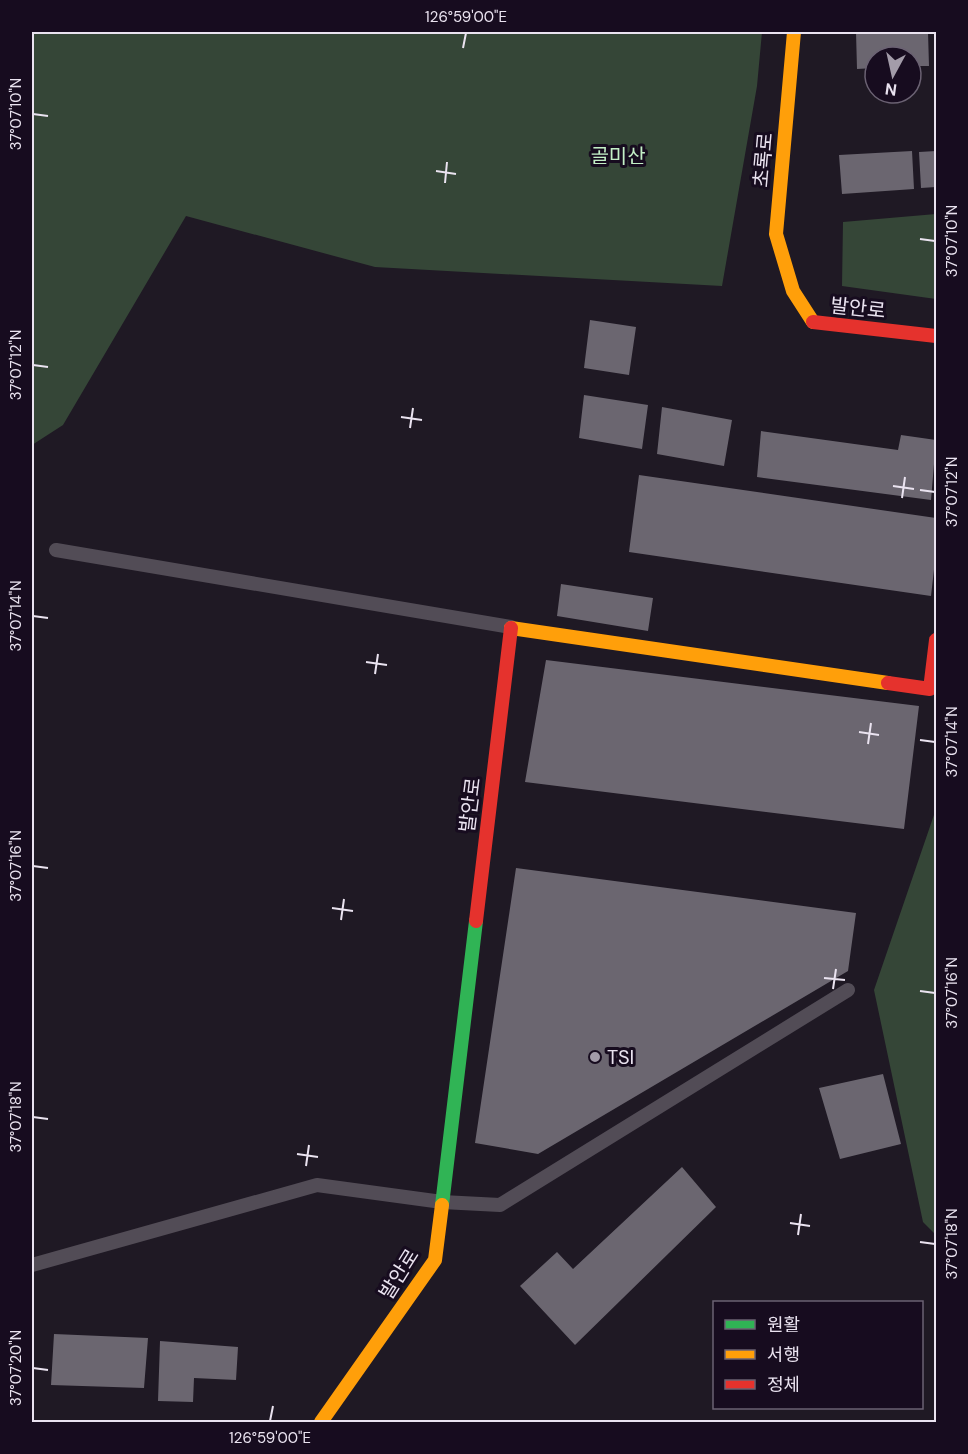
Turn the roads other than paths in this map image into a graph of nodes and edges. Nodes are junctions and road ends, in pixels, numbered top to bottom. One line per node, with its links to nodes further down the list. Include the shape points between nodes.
1 (794, 32): 2 (street, 초록로, via 776,234)
2 (793, 291): 3 (street, 발안로, via 814,323)
3 (936, 336)
4 (56, 550): 5 (lane)
5 (511, 627): 6 (street, via 930,689); 8 (street, 발안로)
6 (936, 640)
7 (848, 990): 8 (lane, via 500,1205)
8 (442, 1202): 9 (lane, via 317,1185); 10 (street, 발안로, via 435,1260)
9 (32, 1265)
10 (321, 1422)

